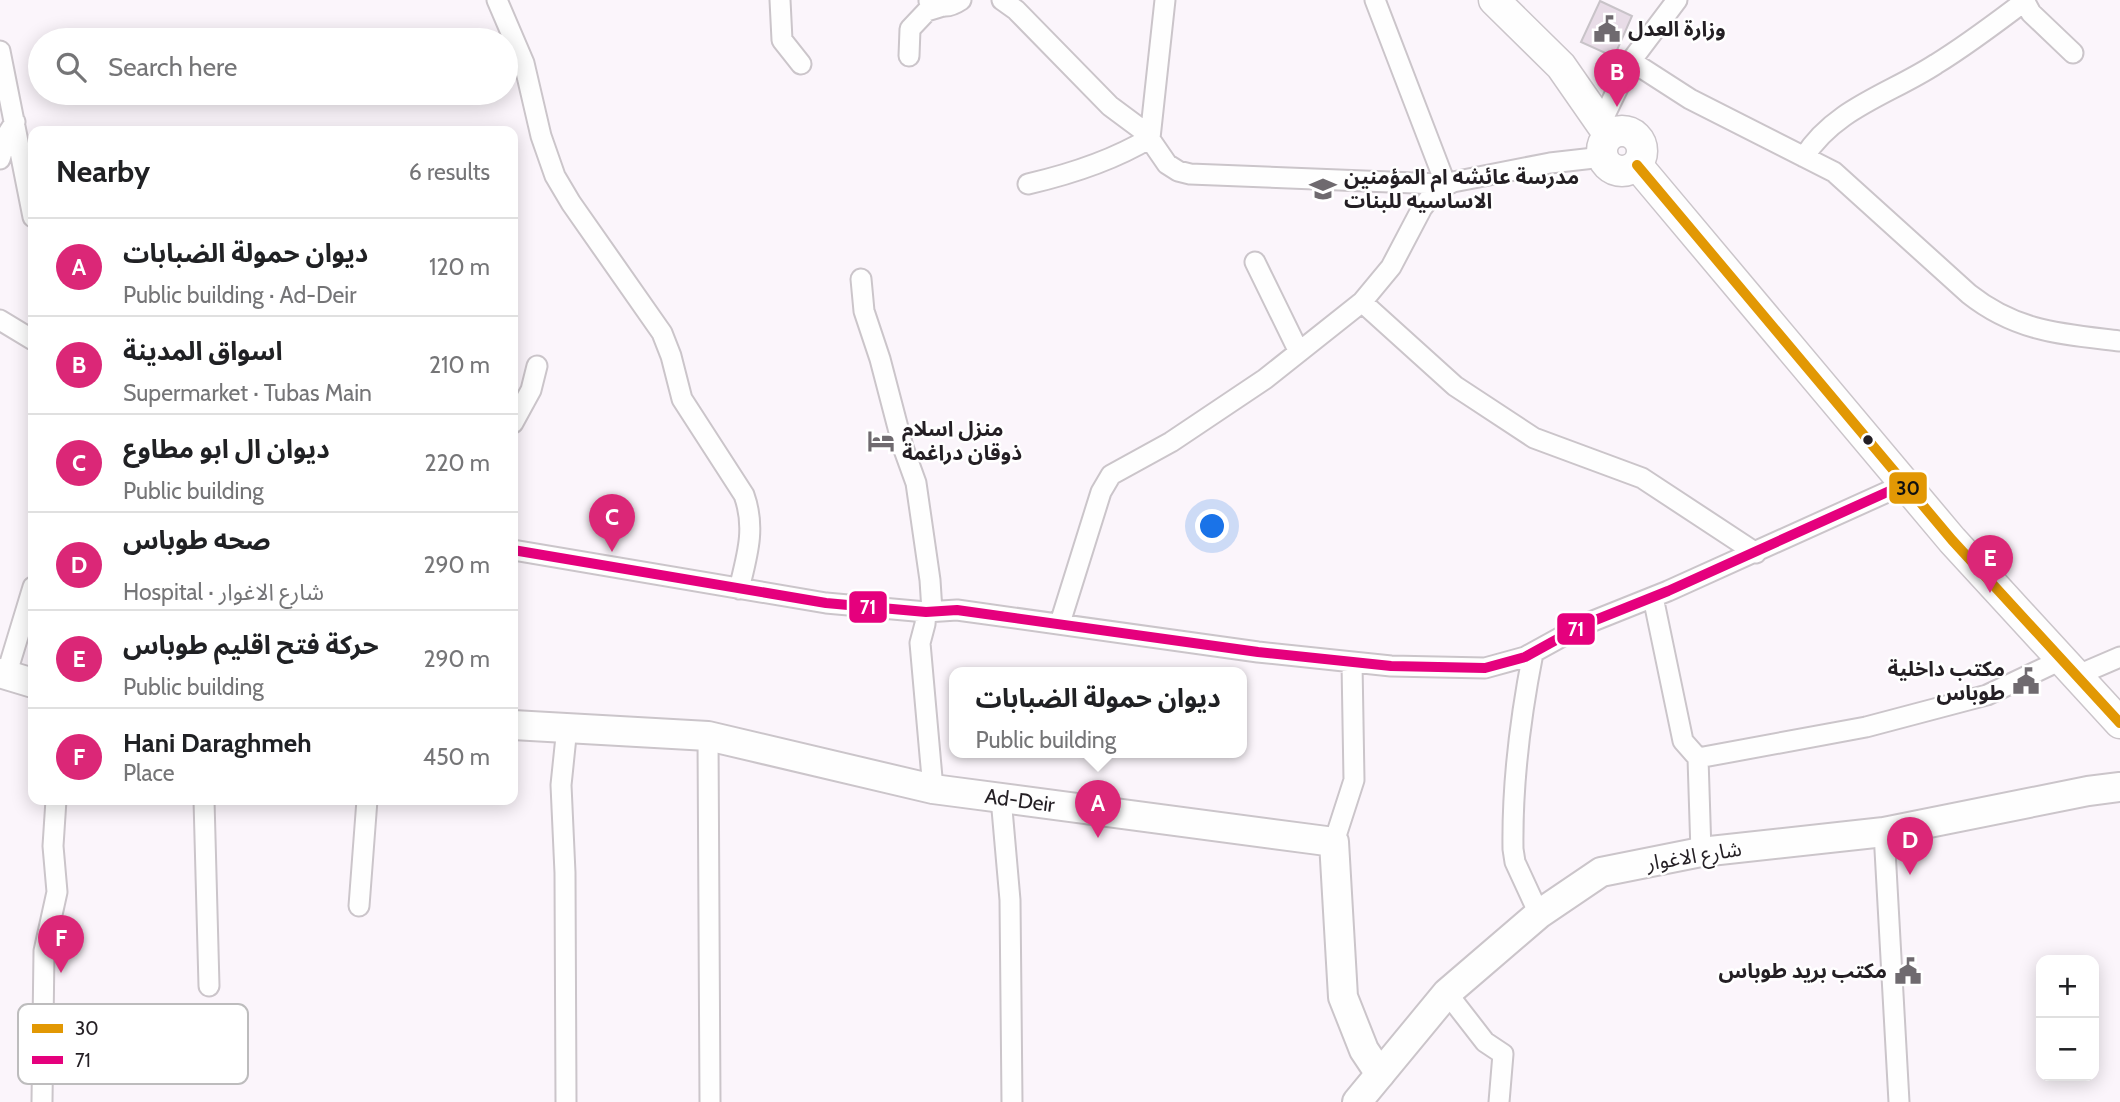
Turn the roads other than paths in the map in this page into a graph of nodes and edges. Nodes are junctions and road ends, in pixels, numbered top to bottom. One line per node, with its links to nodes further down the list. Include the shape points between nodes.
1 (497, 0): 11 (street)
2 (780, 0): 17 (street, via 782,40)
3 (961, 0): 10 (street, via 951,6)
4 (1002, 0): 19 (street, via 1110,106)
5 (1165, 0): 19 (street)
6 (1375, 0): 24 (street)
7 (1494, 0): 20 (main road, via 1560,66)
8 (1677, 0): 16 (street)
9 (2025, 1): 14 (street, via 2031,13); 21 (street, via 1935,65 1847,113)
10 (934, 3): 15 (street, via 911,29)
11 (509, 28)
12 (518, 49): 38 (street, via 555,176 662,333 682,399 749,507 752,532)
13 (0, 51): 18 (street)
14 (2073, 53)
15 (909, 56)
16 (1631, 61): 20 (street); 21 (street, via 1690,99)
17 (801, 64)
18 (15, 122): 22 (street); 25 (street)
19 (1150, 138): 23 (street, via 1071,174); 24 (street, via 1167,164 1190,174)
20 (1604, 139): 24 (street, via 1550,163); 35 (main road, via 1606,165 1618,171 1637,164)
21 (1804, 157): 31 (street, via 1834,172 1994,312 2043,331)
22 (0, 159)
23 (1028, 184)
24 (1445, 186): 28 (street, via 1428,198 1398,257)
25 (28, 191)
26 (1255, 262): 32 (street)
27 (861, 279): 41 (street, via 864,311 916,482 930,580)
28 (1362, 302): 32 (street); 37 (street, via 1455,386 1534,438 1642,478)
29 (0, 320): 30 (street)
30 (28, 337)
31 (2120, 341)
32 (1299, 352): 42 (street, via 1183,434 1111,475 1101,492)
33 (537, 366): 34 (street)
34 (518, 413)
35 (1905, 484): 37 (street); 46 (main road)
36 (518, 551): 38 (street)
37 (1756, 553): 39 (street)
38 (739, 589): 41 (street, via 826,603)
39 (1654, 597): 43 (street, via 1584,625); 53 (street, via 1683,741)
40 (28, 602): 47 (street)
41 (929, 611): 42 (street, via 957,610); 55 (street, via 920,643)
42 (1060, 623): 45 (street)
43 (1533, 653): 45 (street, via 1506,664 1472,669); 64 (street, via 1516,761 1513,849)
44 (2120, 657): 46 (street)
45 (1353, 663): 61 (street, via 1354,780)
46 (2070, 667): 49 (main road); 53 (street, via 1866,727)
47 (3, 674): 48 (street)
48 (28, 682)
49 (2120, 723)
50 (518, 725): 51 (street, Ad-Deir)
51 (567, 727): 52 (street, Ad-Deir); 71 (street, via 561,785)
52 (708, 736): 55 (street, Ad-Deir); 72 (street)
53 (1698, 758): 62 (street)
54 (2120, 787): 60 (street, شارع الاغوار)
55 (933, 789): 56 (street, Ad-Deir)
56 (1001, 798): 61 (street, Ad-Deir); 73 (street, via 1010,900)
57 (56, 805): 67 (street, via 57,892 44,951)
58 (204, 805): 65 (street)
59 (367, 805): 63 (street)
60 (1884, 832): 62 (street, شارع الاغوار); 76 (street)
61 (1334, 842): 68 (street, via 1343,997 1364,1050)
62 (1701, 852): 64 (street, شارع الاغوار, via 1601,872)
63 (359, 906)
64 (1539, 914): 66 (street, شارع الاغوار)
65 (209, 986)
66 (1447, 993): 68 (street, شارع الاغوار); 75 (street, via 1485,1042 1503,1054)
67 (43, 1004)
68 (1380, 1074): 74 (street, شارع الاغوار)
69 (42, 1084): 70 (street)
70 (42, 1102)
71 (566, 1102)
72 (710, 1102)
73 (1012, 1102)
74 (1357, 1102)
75 (1500, 1102)
76 (1899, 1102)

